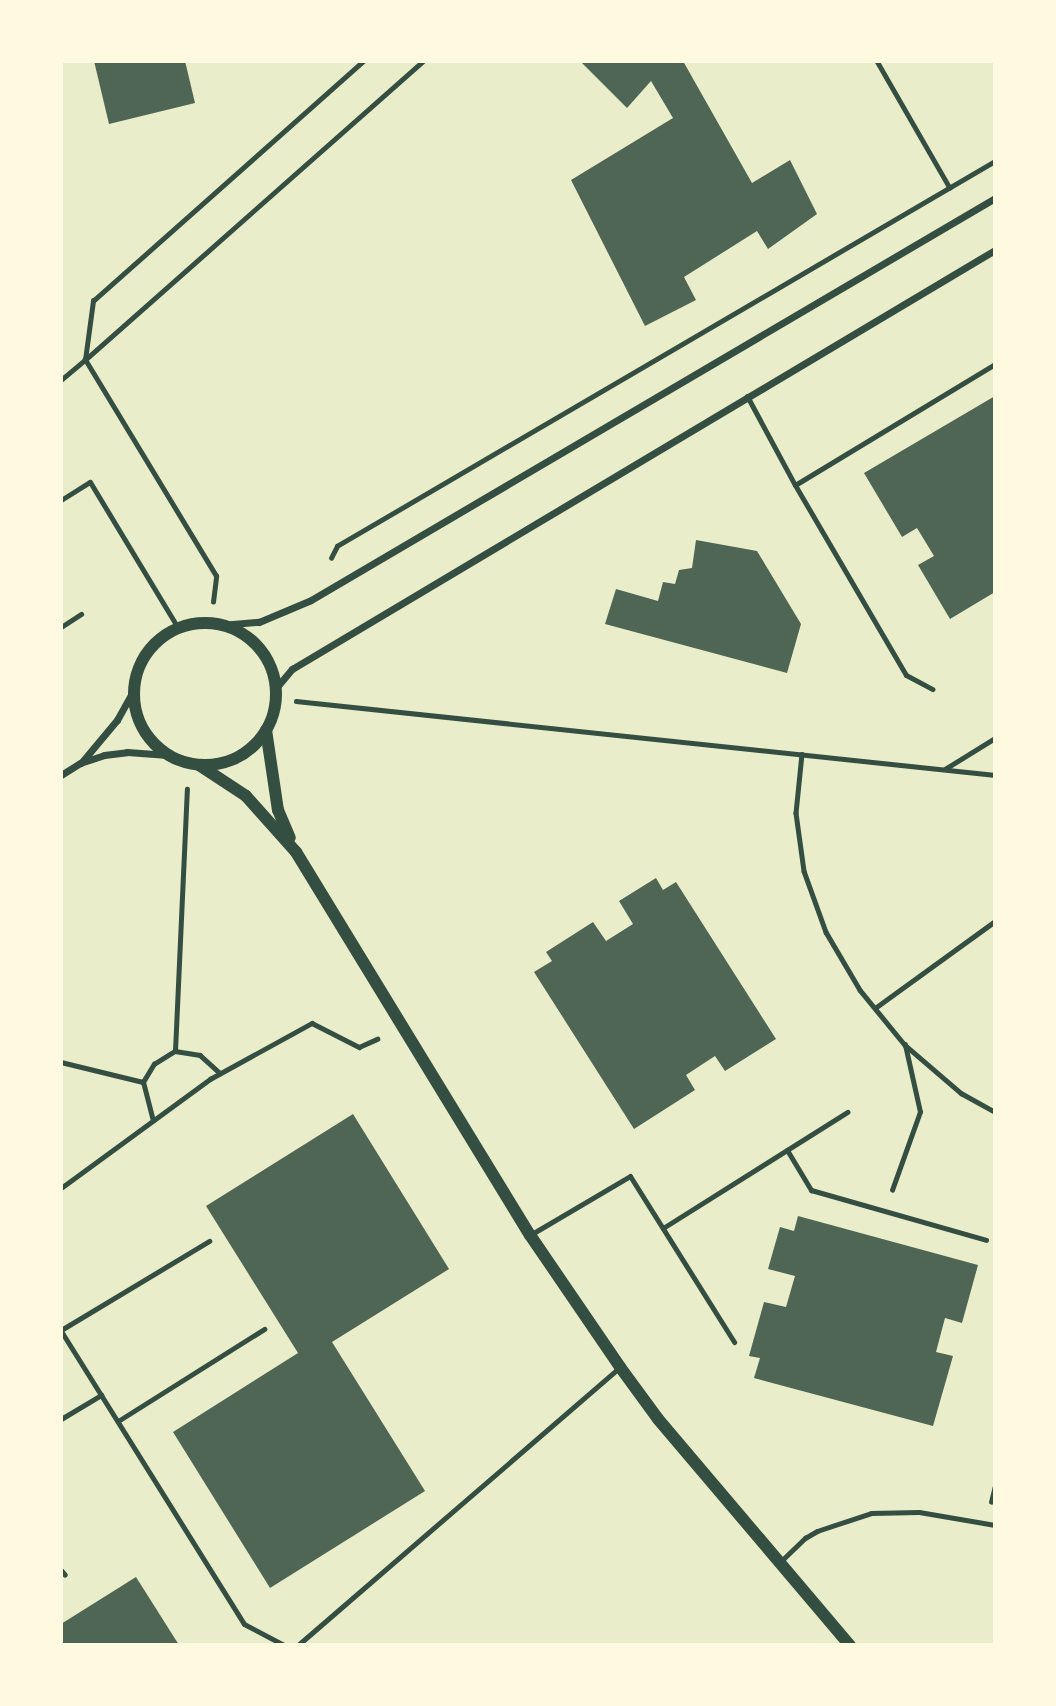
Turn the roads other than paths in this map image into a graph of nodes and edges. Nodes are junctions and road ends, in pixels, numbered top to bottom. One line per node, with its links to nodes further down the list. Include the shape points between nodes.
1 (995, 198): 8 (street, via 311,600 260,622)
2 (995, 250): 4 (street)
3 (995, 365): 5 (lane)
4 (747, 396): 5 (lane); 13 (street, via 292,669)
5 (795, 485): 11 (lane, via 906,675)
6 (61, 500): 10 (lane, via 90,482)
7 (81, 614): 9 (lane)
8 (216, 624): 10 (street); 13 (street, via 241,632 258,647 271,666)
9 (61, 627)
10 (177, 628): 12 (street, via 143,658)
11 (932, 688)
12 (134, 689): 15 (street, via 139,722 151,741); 16 (street, via 117,720)
13 (276, 694): 14 (street)
14 (266, 730): 17 (street, via 232,760); 19 (street, via 278,810)
15 (168, 755): 16 (street, via 127,752); 17 (street)
16 (80, 763): 18 (street)
17 (194, 764): 19 (street, via 246,796)
18 (61, 775)
19 (296, 852): 23 (street)
20 (847, 1111): 21 (lane)
21 (787, 1150): 22 (lane); 24 (lane, via 811,1190)
22 (663, 1228): 23 (lane, via 630,1176); 28 (lane)
23 (530, 1235): 29 (street)
24 (986, 1240)
25 (209, 1241): 27 (lane)
26 (264, 1329): 32 (lane)
27 (61, 1331): 30 (lane)
28 (734, 1342)
29 (620, 1367): 34 (street); 36 (lane)
30 (101, 1395): 31 (lane); 32 (lane)
31 (61, 1419)
32 (118, 1422): 35 (lane, via 244,1623)
33 (995, 1525): 34 (lane, via 919,1512 871,1513 817,1531)
34 (780, 1562): 37 (street)
35 (284, 1645)
36 (298, 1645)
37 (850, 1645)

